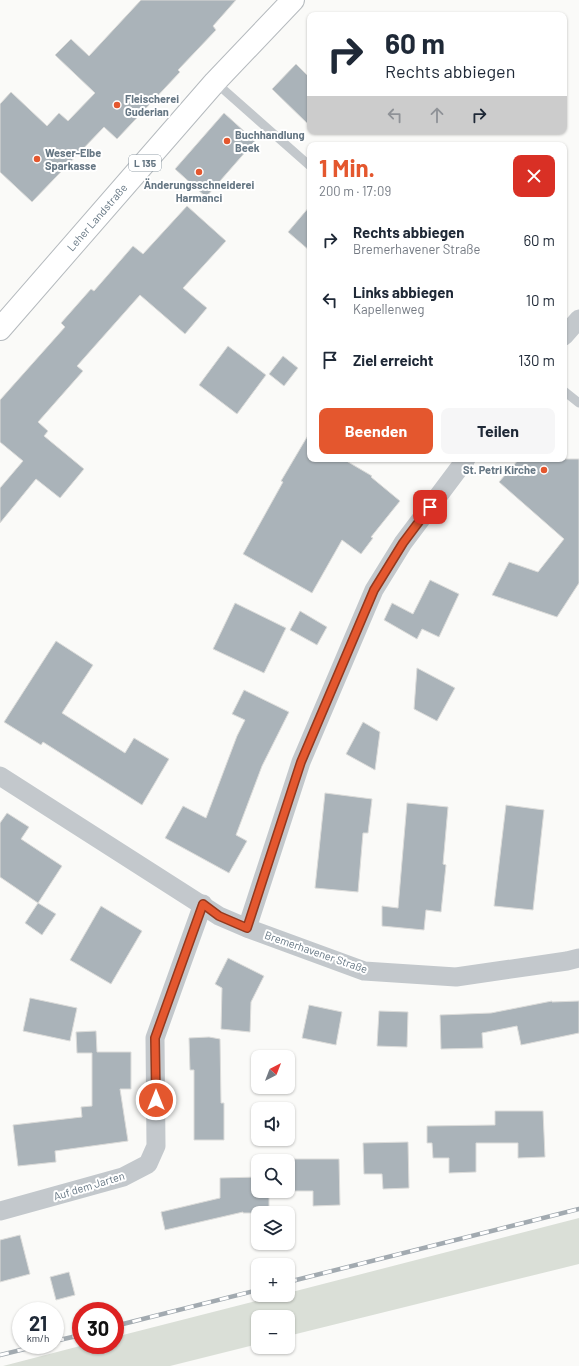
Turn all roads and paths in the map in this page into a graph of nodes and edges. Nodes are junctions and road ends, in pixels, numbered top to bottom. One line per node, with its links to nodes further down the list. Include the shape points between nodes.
1 (293, 0): 2 (main road, Leher Landstraße / L 135)
2 (215, 82): 3 (lane); 5 (main road, Leher Landstraße / L 135)
3 (307, 163)
4 (579, 320): 6 (street)
5 (0, 329)
6 (567, 333)
7 (567, 394): 8 (lane)
8 (579, 403)
9 (464, 462): 12 (street, via 403,543 374,590 301,762)
10 (0, 776): 11 (street, Bremerhavener Straße)
11 (203, 904): 12 (street, Bremerhavener Straße, via 219,916); 14 (street, Auf dem Jarten, via 155,1038 156,1146 148,1164 123,1177)
12 (247, 928): 13 (street, Bremerhavener Straße, via 364,971 456,977)
13 (579, 958)
14 (0, 1211)

